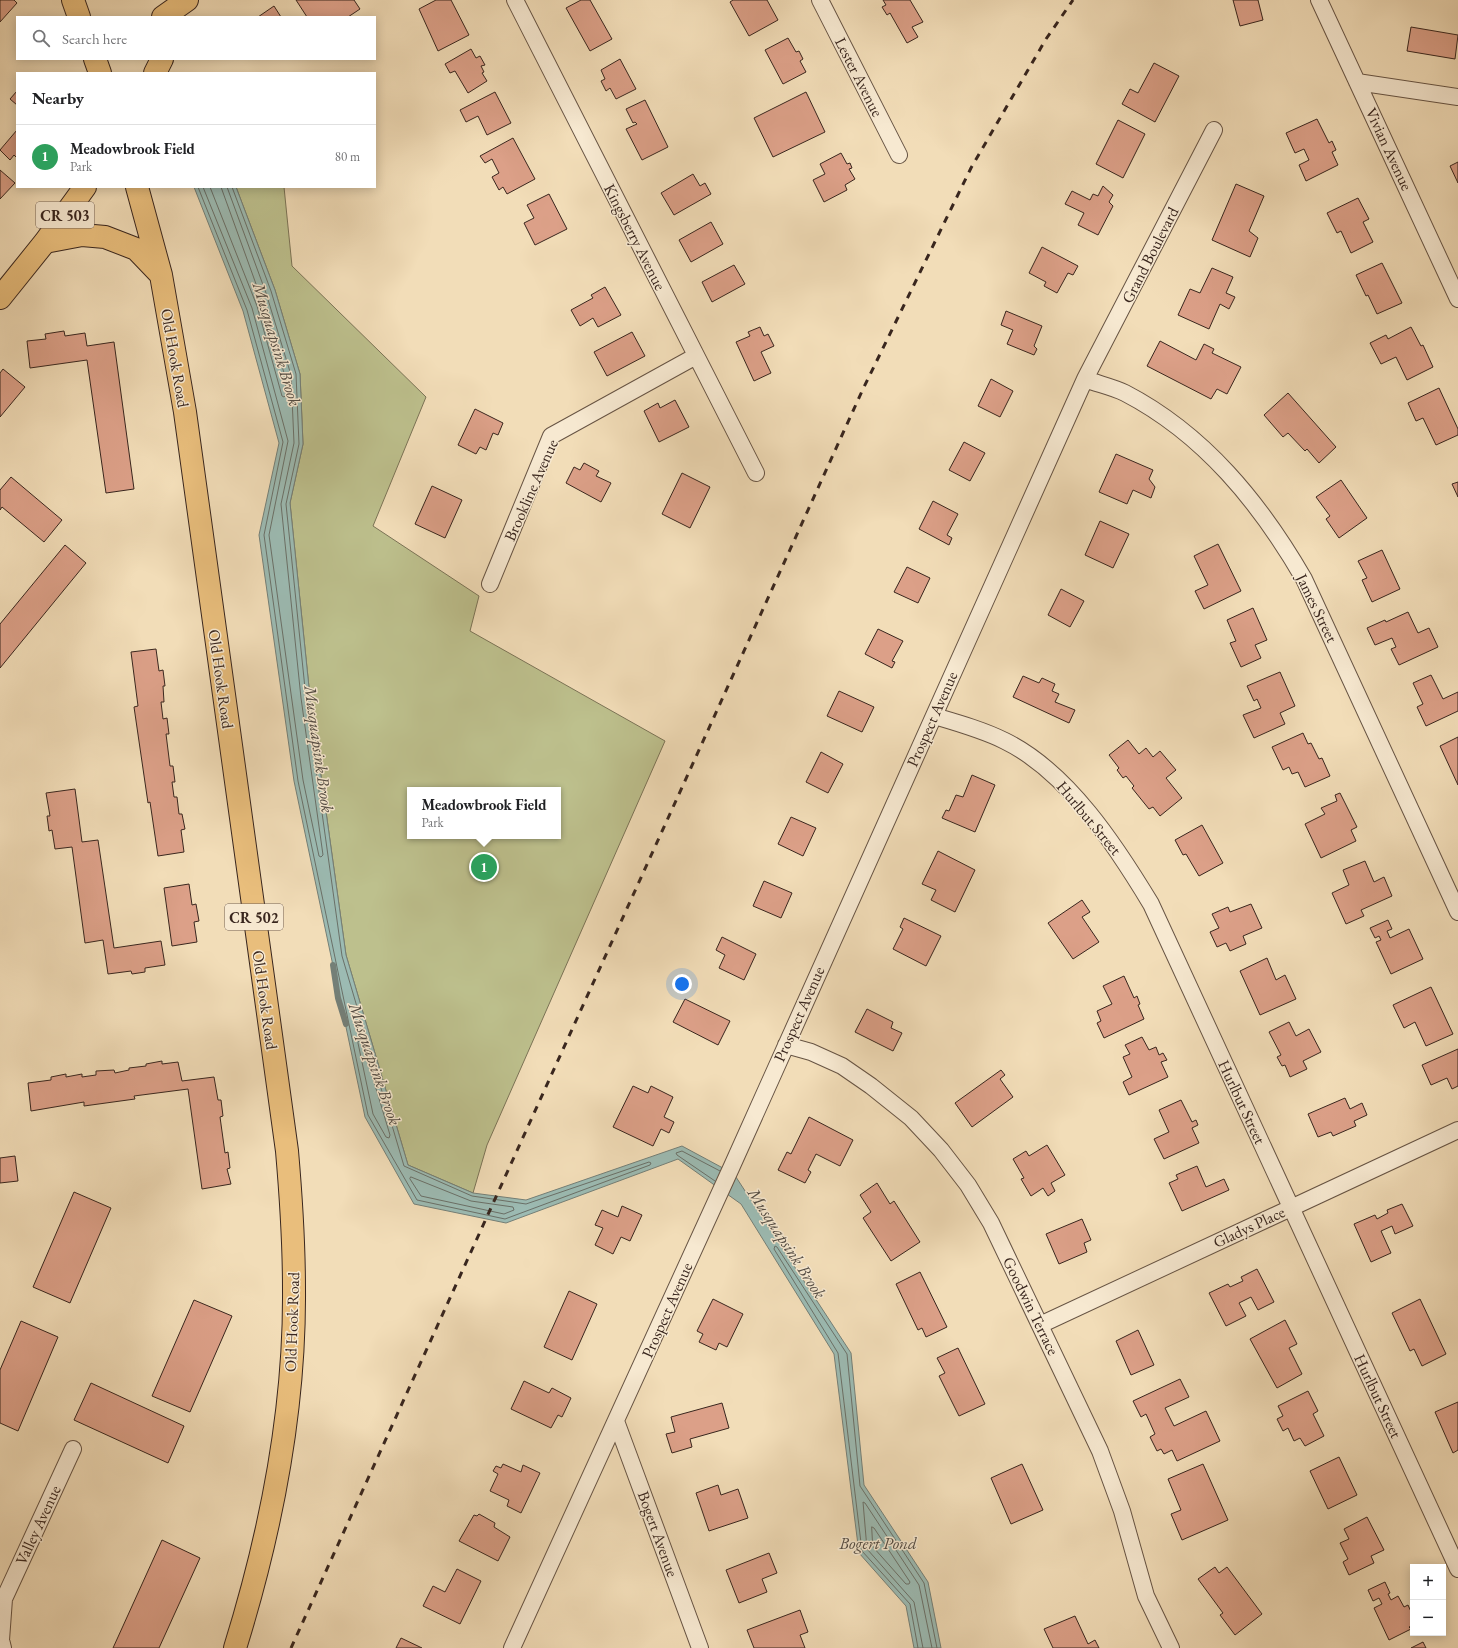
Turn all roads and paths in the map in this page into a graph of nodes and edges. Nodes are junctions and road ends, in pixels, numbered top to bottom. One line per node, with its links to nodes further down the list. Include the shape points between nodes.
1 (73, 0): 7 (main road)
2 (187, 0): 8 (main road)
3 (191, 0): 9 (main road)
4 (515, 0): 24 (street, Kingsberry Avenue)
5 (820, 0): 17 (street, Lester Avenue)
6 (1319, 0): 14 (street, Vivian Avenue)
7 (79, 16)
8 (164, 16)
9 (183, 16)
10 (95, 60): 12 (main road)
11 (162, 60): 13 (main road)
12 (100, 72)
13 (156, 72)
14 (1357, 82): 15 (street); 23 (street, Vivian Avenue)
15 (1458, 97)
16 (1214, 130): 25 (street, Grand Boulevard)
17 (899, 155)
18 (84, 188): 20 (main road, CR 503)
19 (137, 188): 21 (main road, Old Hook Road / CR 502)
20 (45, 242): 21 (main road, via 82,235 105,237 136,249); 22 (main road, CR 503)
21 (161, 275): 38 (main road, Old Hook Road / CR 502, via 185,412 287,1151 292,1211 294,1299 291,1372 282,1452 272,1512 253,1590)
22 (0, 298)
23 (1458, 299)
24 (696, 356): 26 (street, Kingsberry Avenue); 27 (street, Brookline Avenue, via 551,436)
25 (1085, 379): 28 (street, Prospect Avenue); 29 (street, James Street, via 1124,392 1177,426 1218,462 1249,495 1281,539 1304,578)
26 (756, 473)
27 (490, 584)
28 (934, 716): 30 (street, Prospect Avenue); 32 (street, Hurlbut Street, via 1006,741 1031,757 1058,780 1093,818 1124,860 1151,904)
29 (1458, 912)
30 (786, 1045): 33 (street, Goodwin Terrace, via 812,1052 842,1066 910,1118 941,1150 968,1185 991,1223); 34 (street, Prospect Avenue)
31 (1458, 1130): 32 (street, Gladys Place)
32 (1291, 1208): 33 (street, Gladys Place); 36 (street, Hurlbut Street)
33 (1040, 1325): 41 (street, Goodwin Terrace, via 1100,1451 1122,1511 1146,1596)
34 (616, 1421): 39 (street, Prospect Avenue); 40 (street, Bogert Avenue)
35 (73, 1449): 37 (street, Valley Avenue, via 4,1599 1,1640)
36 (1458, 1569)
37 (3, 1648)
38 (235, 1648)
39 (512, 1648)
40 (700, 1648)
41 (1171, 1648)

